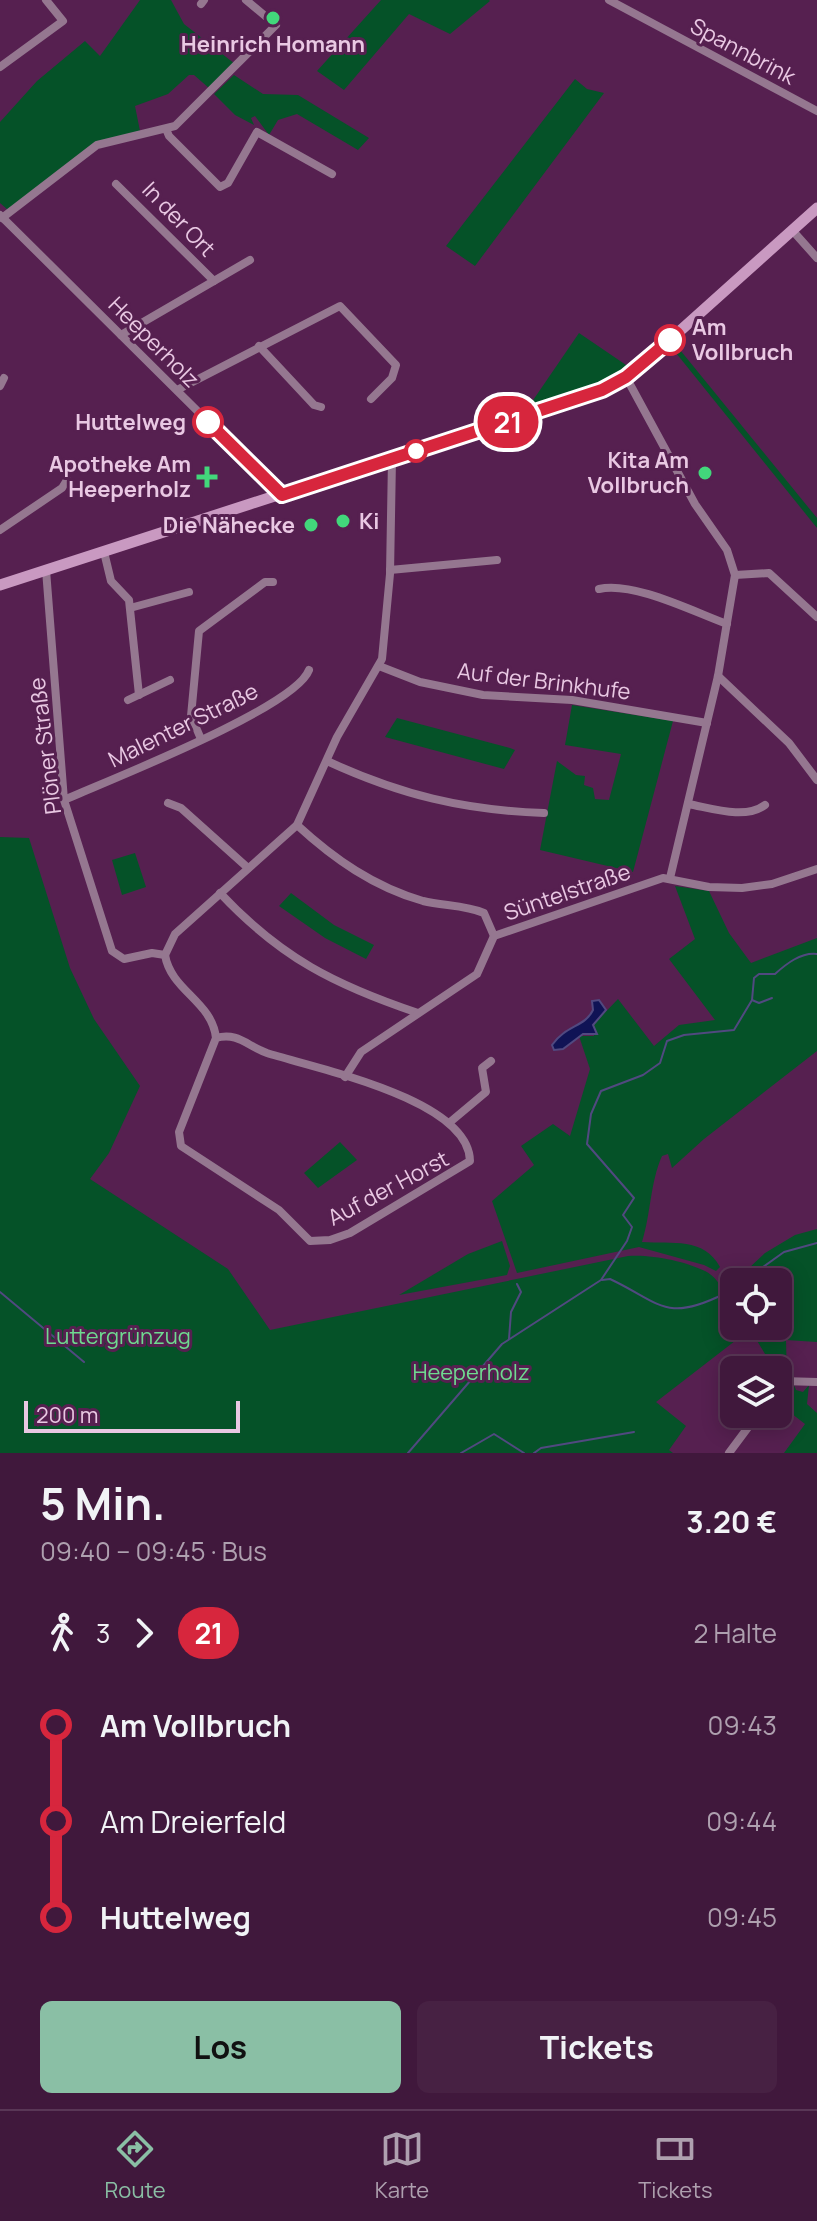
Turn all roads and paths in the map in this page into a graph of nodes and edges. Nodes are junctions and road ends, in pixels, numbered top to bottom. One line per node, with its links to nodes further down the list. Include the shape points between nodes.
1 (46, 0): 4 (street, via 63,21)
2 (246, 0): 6 (street, via 276,25 273,31 194,110)
3 (609, 0): 5 (street, Spannbrink)
4 (0, 67)
5 (817, 111)
6 (166, 129): 7 (street, via 220,187 228,183 257,132); 10 (street, via 97,145)
7 (332, 174)
8 (116, 184): 14 (street, In der Ort)
9 (817, 208): 11 (street)
10 (1, 216): 15 (street, Heeperholz)
11 (792, 230): 12 (street); 17 (street)
12 (817, 258)
13 (250, 260): 14 (street)
14 (214, 281): 15 (street)
15 (121, 335): 18 (street, Heeperholz)
16 (259, 346): 18 (street); 19 (street, via 340,306 396,365 392,378); 20 (street)
17 (626, 377): 21 (street, via 589,395); 29 (street, via 695,504 727,550)
18 (177, 390): 23 (street, Heeperholz)
19 (371, 399)
20 (321, 407)
21 (392, 459): 23 (street); 28 (street)
22 (67, 480): 24 (street)
23 (282, 495): 25 (street)
24 (0, 530)
25 (104, 552): 27 (street); 34 (street, via 111,581)
26 (497, 560): 28 (street)
27 (46, 570): 31 (street); 47 (street, Plöner Straße)
28 (390, 570): 37 (street)
29 (735, 575): 35 (street, via 769,573); 36 (street)
30 (273, 582): 44 (street, via 265,582 199,631 191,716)
31 (0, 585)
32 (599, 589): 36 (street, via 639,593)
33 (189, 592): 34 (street)
34 (130, 608): 41 (street)
35 (817, 617)
36 (727, 624): 39 (street)
37 (379, 666): 43 (street, Auf der Brinkhufe, via 420,682 483,695 572,700); 45 (street)
38 (309, 670): 44 (street, Malenter Straße, via 304,680 260,711)
39 (718, 676): 43 (street); 46 (street, via 789,743)
40 (170, 680): 41 (street)
41 (139, 695): 42 (street)
42 (128, 700)
43 (707, 723): 49 (street)
44 (201, 739): 47 (street, Malenter Straße)
45 (327, 761): 51 (street, via 433,800 490,811); 52 (street)
46 (817, 780)
47 (64, 800): 58 (street, Plöner Straße, via 112,951 124,959)
48 (168, 803): 53 (street, via 181,808)
49 (688, 804): 50 (street, via 745,812); 55 (street)
50 (765, 805)
51 (544, 813)
52 (297, 825): 53 (street); 57 (street, via 343,863 388,889 484,913)
53 (248, 868): 56 (street)
54 (817, 869): 55 (street, via 742,888)
55 (670, 878): 57 (street, Süntelstraße)
56 (220, 893): 58 (street, via 175,934); 59 (street, via 256,931 313,971)
57 (494, 936): 59 (street, Süntelstraße, via 477,974)
58 (165, 955): 60 (street, via 171,975 209,1015)
59 (418, 1013): 62 (street, Süntelstraße, via 361,1052)
60 (216, 1038): 62 (street, via 234,1035 265,1052); 63 (street, Auf der Horst, via 179,1142 279,1210 310,1241 350,1233 470,1161 470,1152)
61 (491, 1061): 63 (street, via 482,1068 483,1096)
62 (345, 1077): 63 (street, via 384,1088)
63 (449, 1123)
64 (817, 1382): 65 (street)
65 (792, 1383)
66 (748, 1428): 67 (street)
67 (729, 1453)

